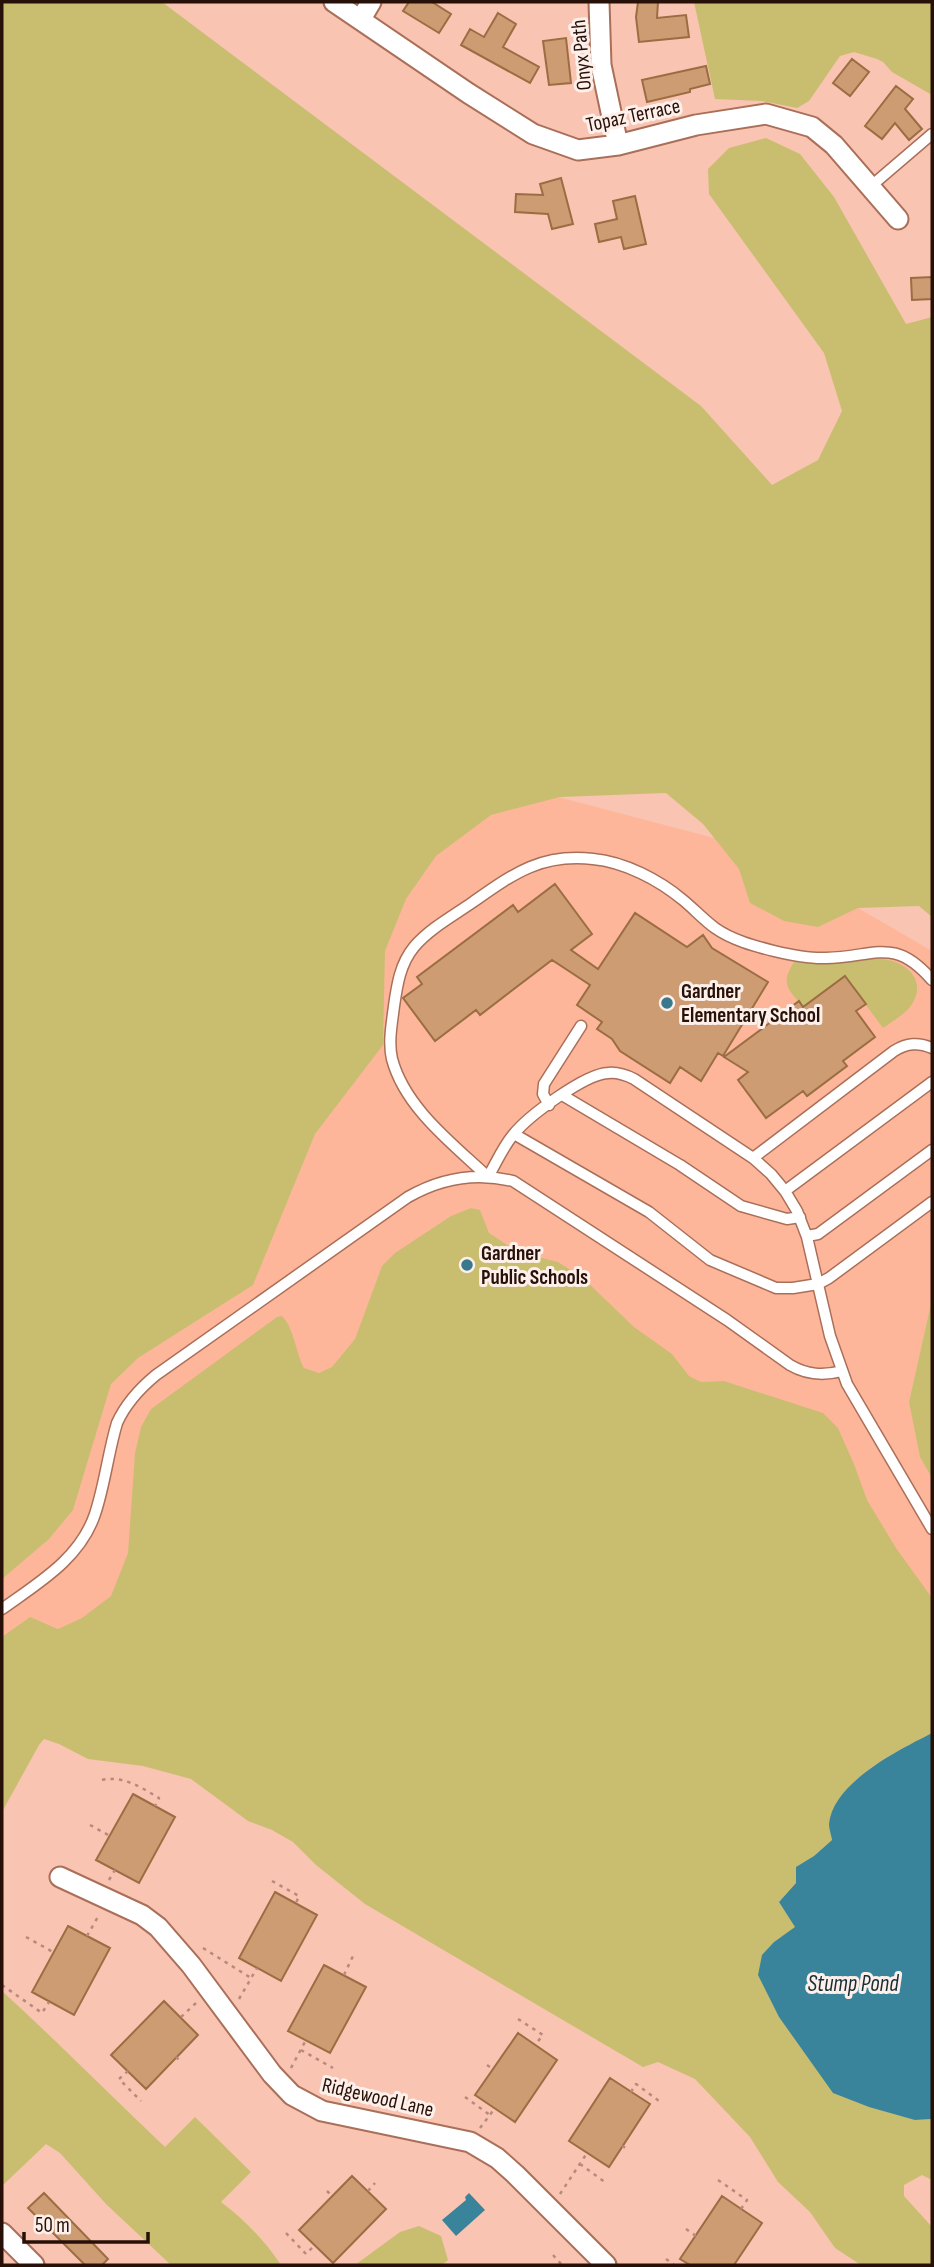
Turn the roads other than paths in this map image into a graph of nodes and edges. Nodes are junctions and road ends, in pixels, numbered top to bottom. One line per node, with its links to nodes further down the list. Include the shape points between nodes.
1 (334, 2): 3 (street, Topaz Terrace)
2 (600, 2): 5 (street, Onyx Path, via 601,65)
3 (366, 10): 5 (street, Topaz Terrace, via 468,93 533,134 578,150)
4 (932, 134): 6 (lane)
5 (618, 145): 6 (street, Topaz Terrace, via 696,125 766,114 812,127)
6 (870, 187): 7 (street, Topaz Terrace)
7 (898, 219)
8 (932, 980): 17 (lane, via 918,965 892,951 822,959 743,941 716,929 660,884 607,861 562,858 530,865 415,946 399,974 396,992 391,1050 401,1078 430,1120)
9 (581, 1026): 13 (lane, via 544,1084)
10 (932, 1048): 16 (lane, via 910,1044 894,1051)
11 (932, 1082): 18 (lane)
12 (562, 1095): 13 (lane); 16 (lane, via 599,1074 625,1075); 20 (lane, via 680,1164 741,1206 791,1220)
13 (549, 1105): 14 (lane)
14 (514, 1134): 17 (lane); 22 (lane, via 649,1212 710,1260 776,1288)
15 (932, 1150): 21 (lane, via 818,1234)
16 (753, 1158): 18 (lane)
17 (488, 1177): 23 (lane, via 513,1181 533,1193 800,1371); 25 (lane, via 436,1183 408,1197 145,1384 117,1423 95,1515 81,1543 62,1564)
18 (785, 1191): 20 (lane)
19 (932, 1202): 22 (lane)
20 (800, 1217): 21 (lane)
21 (807, 1236): 22 (lane)
22 (818, 1284): 23 (lane)
23 (842, 1371): 24 (lane)
24 (932, 1529)
25 (2, 1609)
26 (55, 1875): 29 (street, Ridgewood Lane, via 142,1915 158,1927 292,2095 321,2111 470,2142 497,2158)
27 (2, 2233): 28 (street)
28 (34, 2265)
29 (606, 2265)

